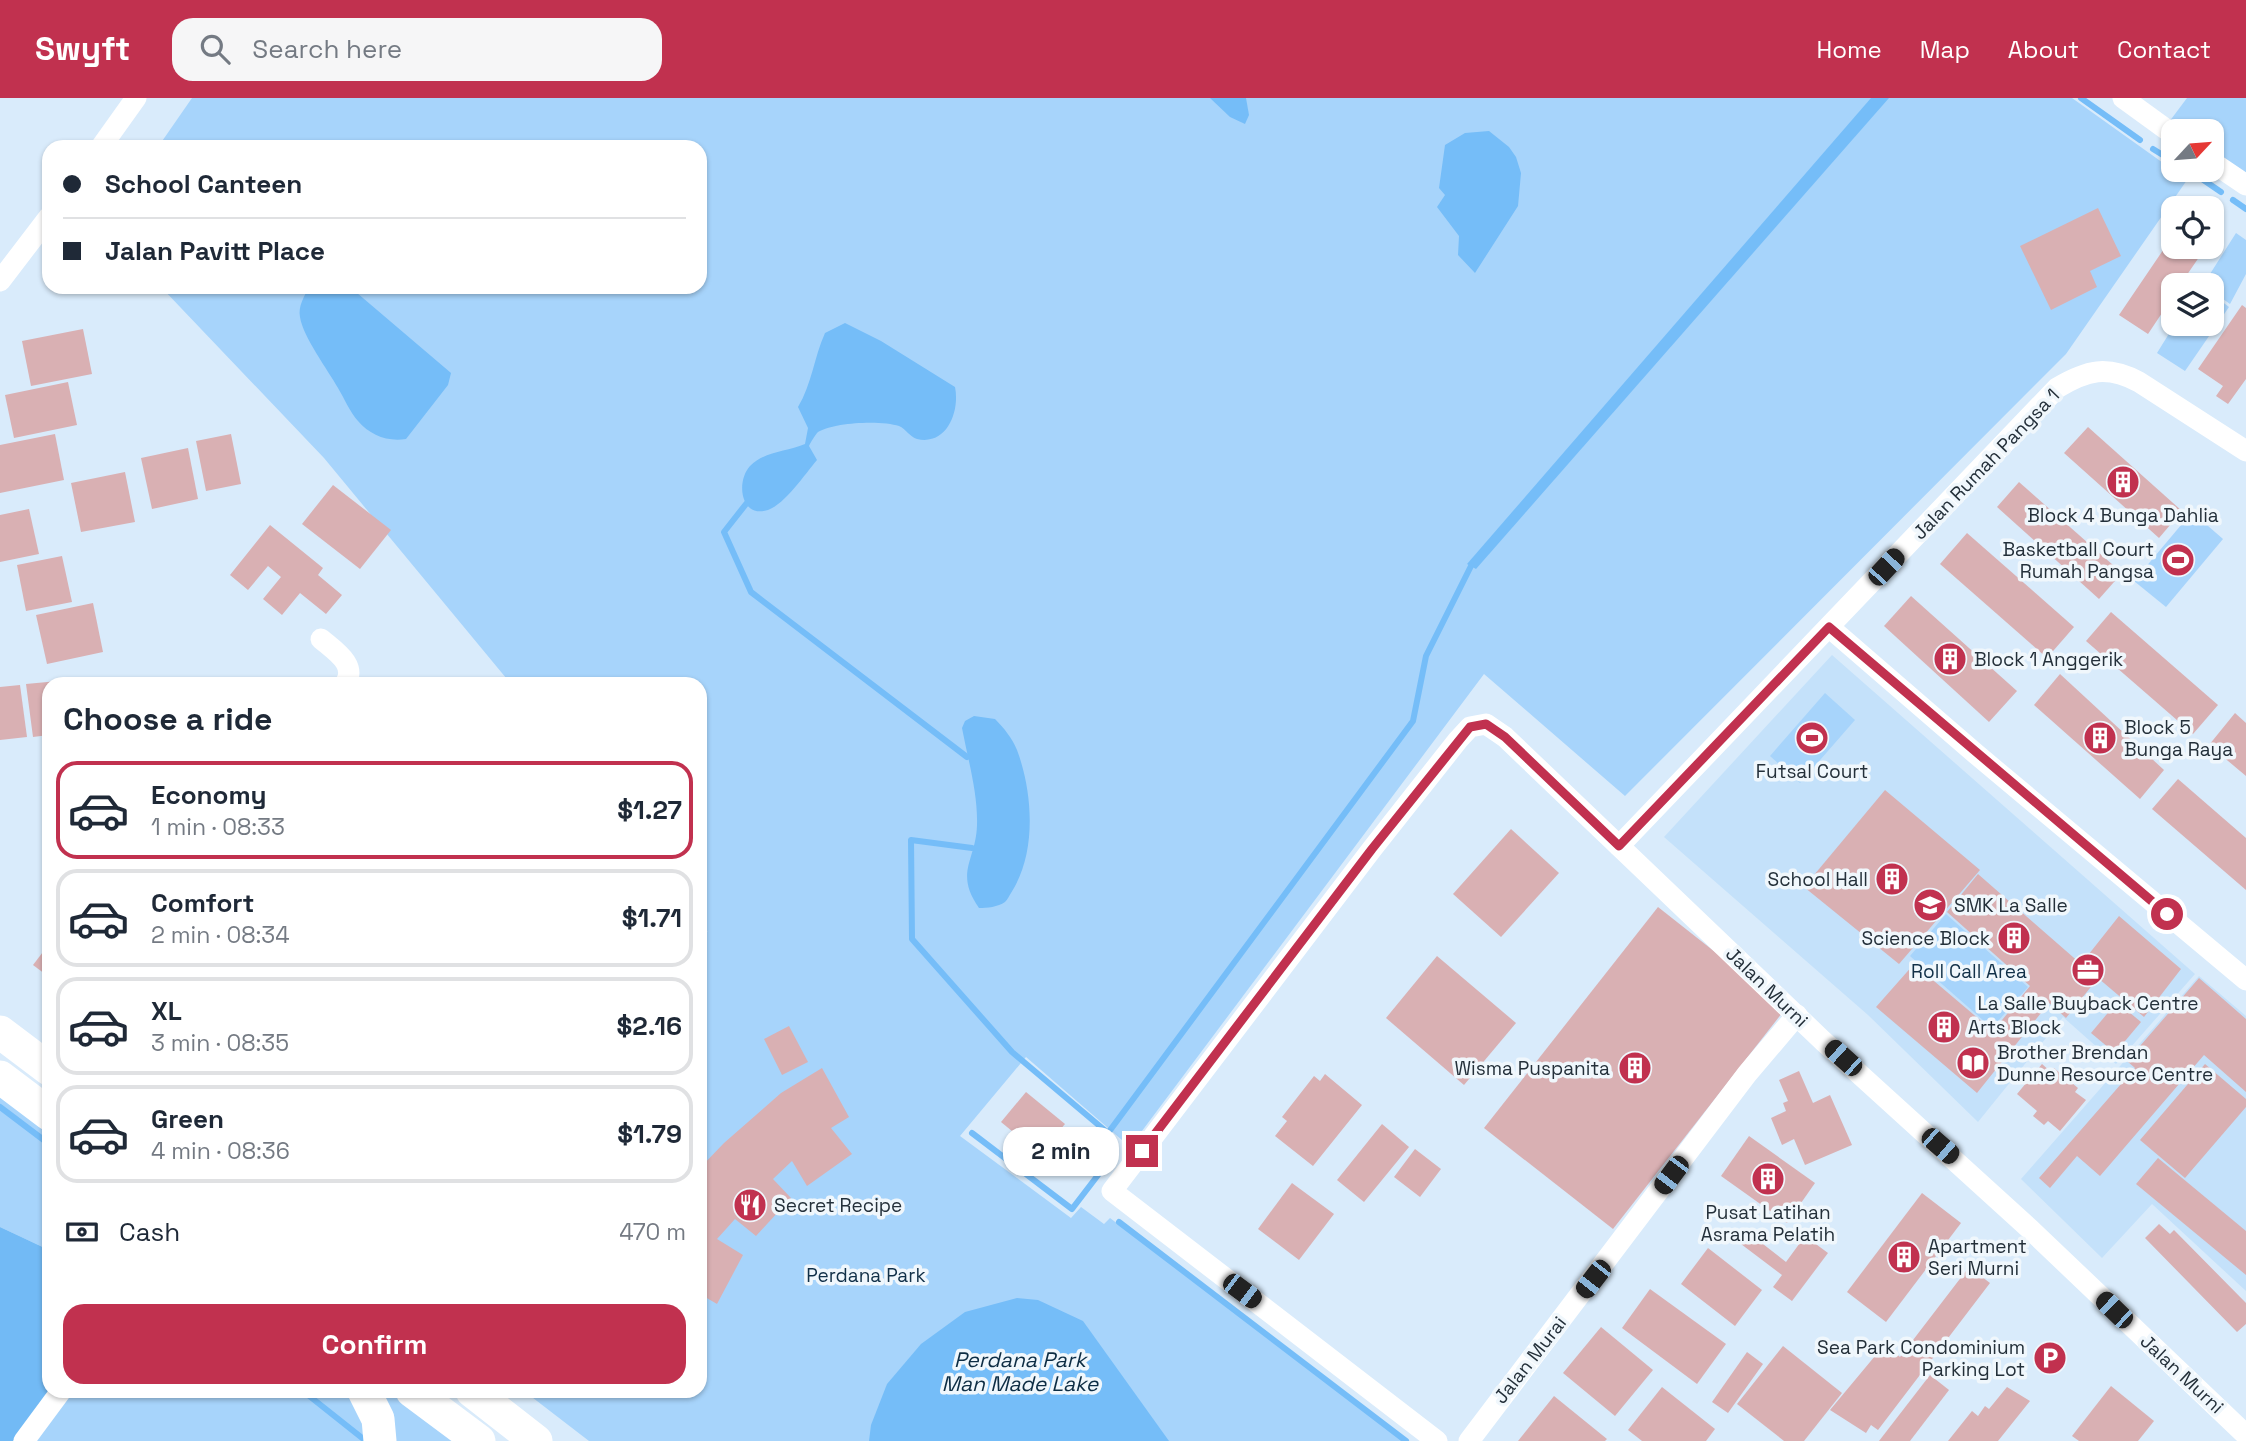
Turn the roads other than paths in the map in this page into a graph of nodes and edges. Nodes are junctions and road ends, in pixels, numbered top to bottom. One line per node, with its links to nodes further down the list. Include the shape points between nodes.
1 (136, 98): 4 (street)
2 (2123, 98): 3 (street)
3 (2161, 126)
4 (106, 140)
5 (2224, 170): 6 (street)
6 (2246, 185)
7 (42, 226): 8 (street)
8 (0, 281)
9 (2246, 451): 10 (street, Jalan Rumah Pangsa 1, via 2121,373 2078,376 2057,388)
10 (1829, 627): 13 (street, Jalan Rumah Pangsa 1); 14 (street)
11 (321, 639): 12 (street, via 343,657)
12 (349, 677)
13 (1619, 846): 15 (street, Jalan Murni); 29 (street, Jalan Murni, via 1505,737 1486,724 1470,727 1112,1191)
14 (2246, 980)
15 (1797, 1015): 24 (street, Jalan Murni); 30 (street, Jalan Murai, via 1747,1074)
16 (0, 1031): 17 (main road)
17 (42, 1064)
18 (0, 1077): 19 (main road)
19 (42, 1109)
20 (56, 1398): 25 (street)
21 (368, 1398): 26 (main road, via 378,1419)
22 (421, 1398): 27 (main road)
23 (481, 1398): 28 (main road)
24 (2246, 1435)
25 (24, 1441)
26 (380, 1441)
27 (479, 1441)
28 (536, 1441)
29 (1437, 1441)
30 (1469, 1441)

